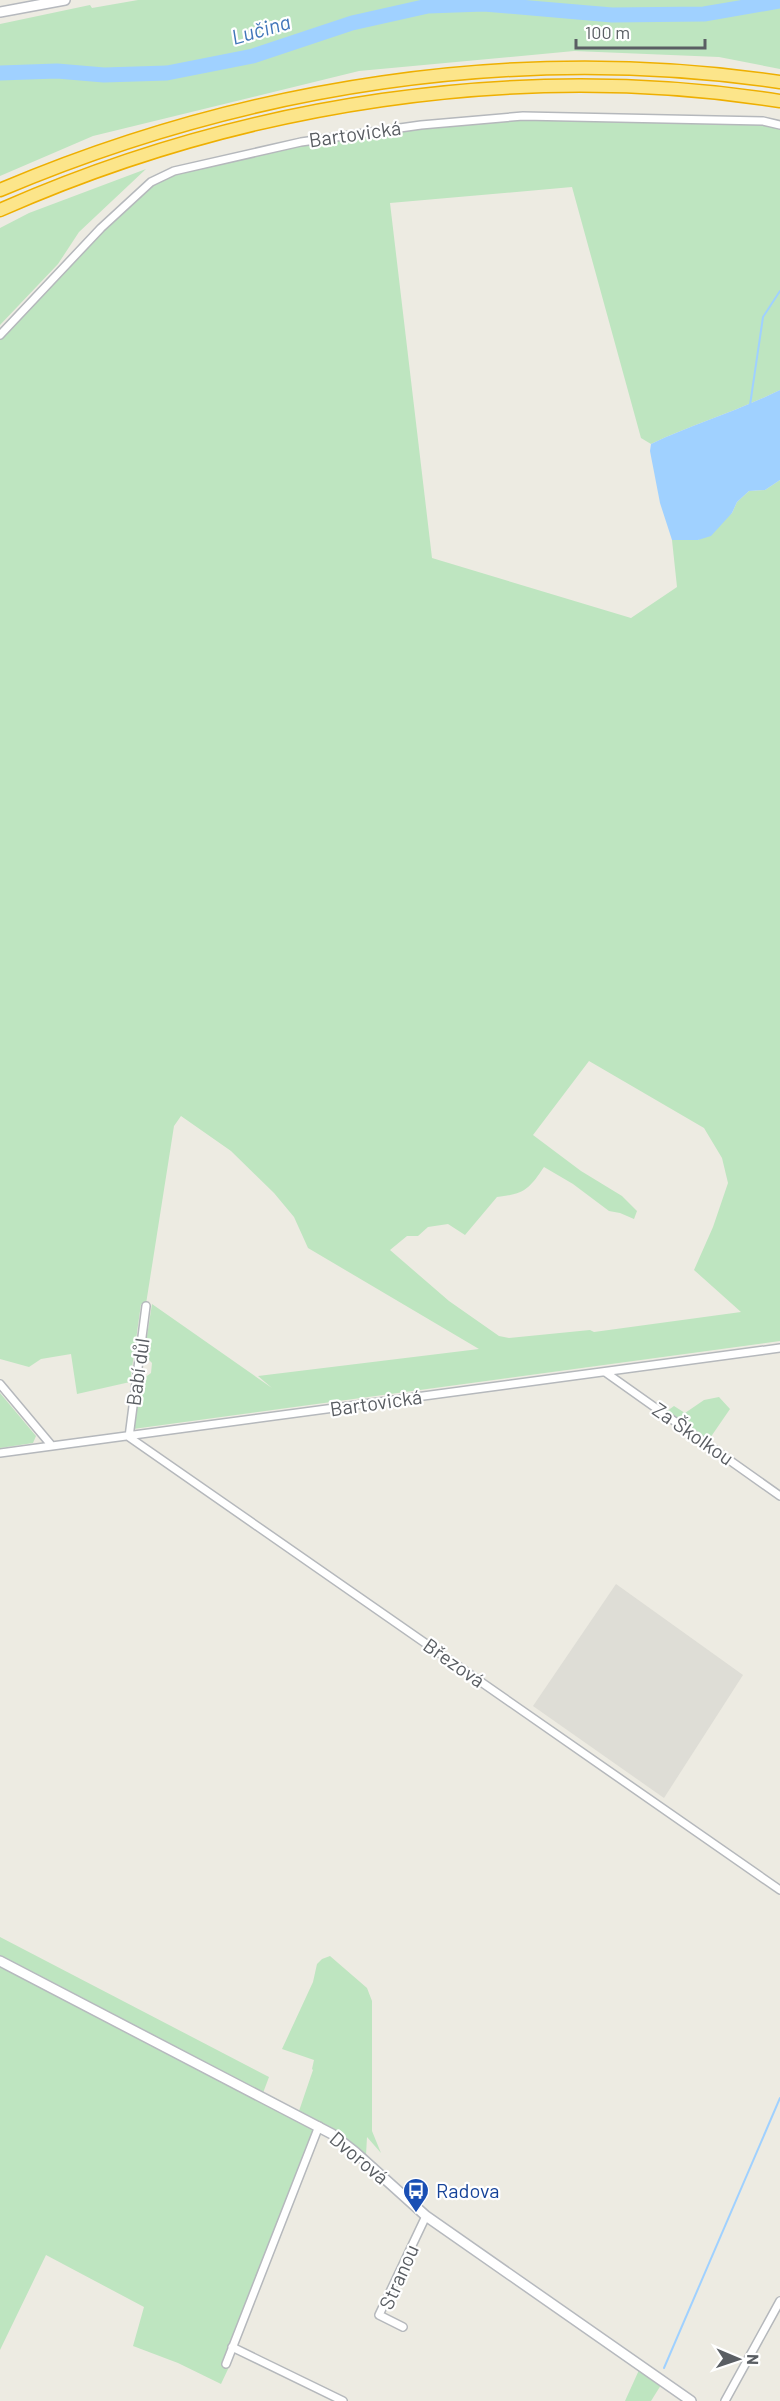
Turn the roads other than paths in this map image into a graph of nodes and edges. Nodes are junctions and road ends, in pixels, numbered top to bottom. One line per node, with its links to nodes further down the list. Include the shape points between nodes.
1 (65, 0): 2 (street)
2 (0, 12)
3 (780, 82): 6 (highway, via 729,74 560,66 412,78 327,91 210,117 100,150)
4 (780, 101): 7 (highway, via 722,92 617,85 499,87 410,96 217,134 108,167)
5 (780, 125): 8 (street, Bartovická, via 763,121 523,116 301,141 174,171 151,182 101,228)
6 (0, 190)
7 (0, 210)
8 (0, 335)
9 (146, 1306): 13 (street, Babí důl)
10 (780, 1348): 11 (street, Bartovická)
11 (605, 1372): 13 (street, Bartovická); 16 (street, Za Školkou)
12 (0, 1384): 14 (street)
13 (129, 1437): 14 (street, Bartovická); 17 (street, Březová)
14 (52, 1446): 15 (street, Bartovická)
15 (0, 1453)
16 (780, 1496)
17 (780, 1890)
18 (0, 1961): 19 (street, Dvorová)
19 (320, 2126): 20 (street, Dvorová); 23 (street)
20 (426, 2216): 22 (street, Stranou, via 379,2315); 26 (street, Dvorová)
21 (780, 2301): 27 (street)
22 (403, 2327)
23 (232, 2347): 24 (street); 25 (street)
24 (226, 2364)
25 (343, 2401)
26 (691, 2401)
27 (725, 2401)

